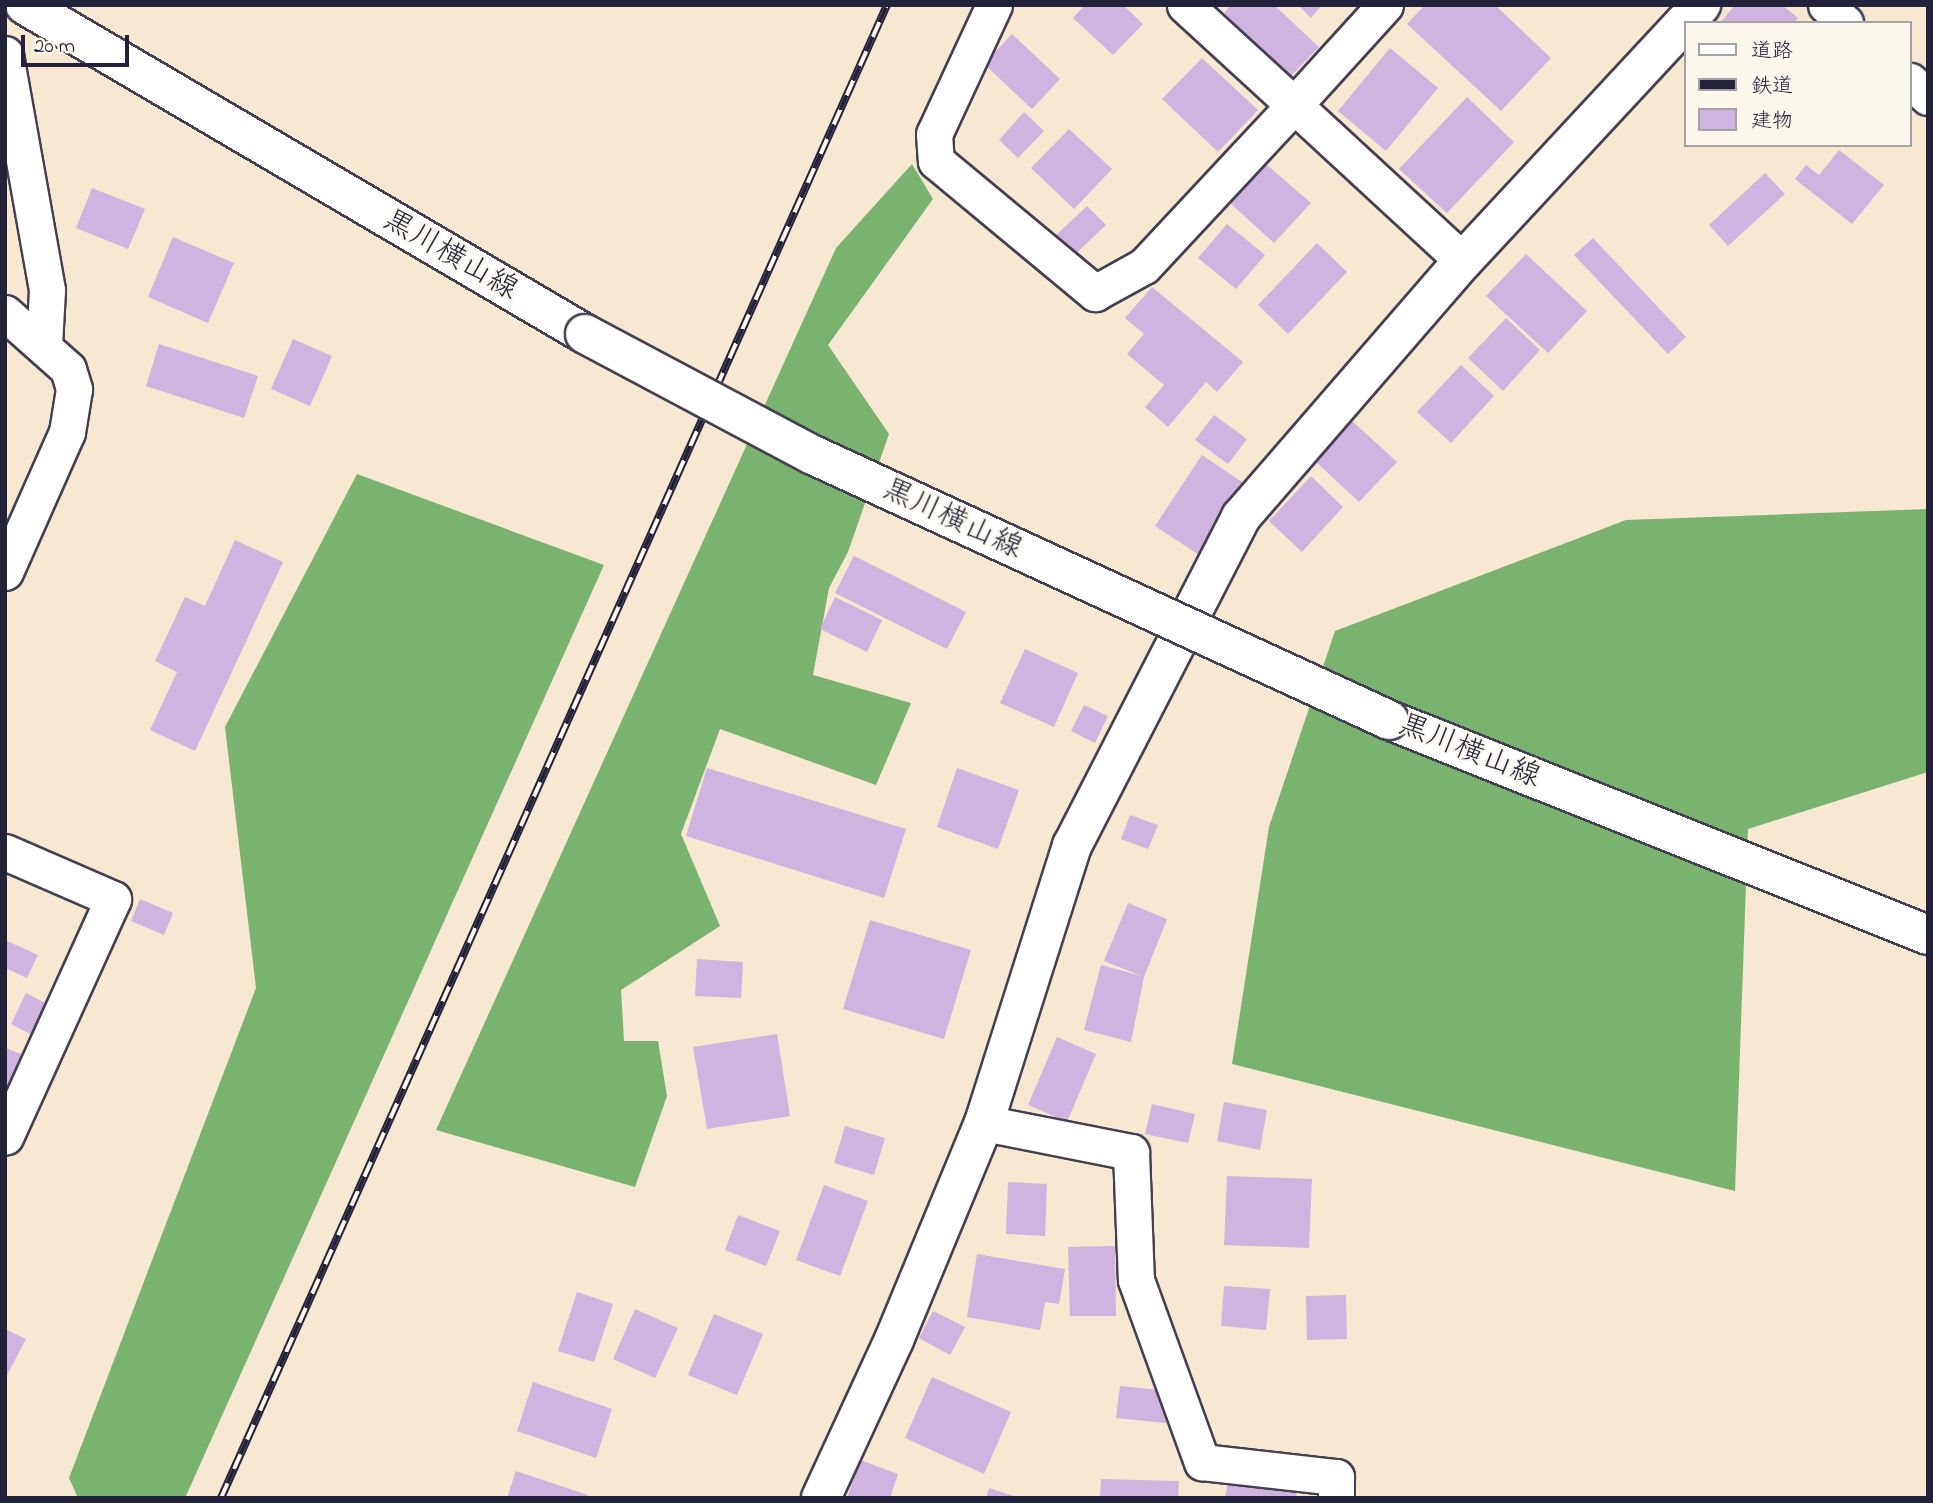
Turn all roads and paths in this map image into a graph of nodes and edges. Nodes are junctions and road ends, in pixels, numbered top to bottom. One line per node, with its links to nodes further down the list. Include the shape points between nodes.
1 (25, 5): 19 (main road, 黒川横山線, bridge, via 585,334 813,455 1389,720)
2 (994, 5): 13 (street, via 934,134 936,161 1095,293 1143,266)
3 (1185, 5): 13 (street)
4 (1385, 5): 13 (street)
5 (1702, 5): 7 (main road)
6 (1826, 5): 8 (street)
7 (1687, 21)
8 (1843, 21)
9 (1685, 23): 14 (main road)
10 (5, 54): 16 (street, via 47,290)
11 (1912, 83): 12 (street)
12 (1928, 97)
13 (1294, 105): 14 (street)
14 (1463, 261): 20 (main road, via 1241,517 1072,846)
15 (5, 313): 16 (street)
16 (44, 345): 17 (street, via 68,369 73,408 67,432)
17 (5, 572)
18 (5, 852): 21 (street, via 113,899)
19 (1928, 935)
20 (984, 1123): 22 (main road, via 894,1340); 23 (street, via 1131,1152 1136,1280 1202,1462 1336,1477)
21 (5, 1137)
22 (821, 1498)
23 (1336, 1498)

